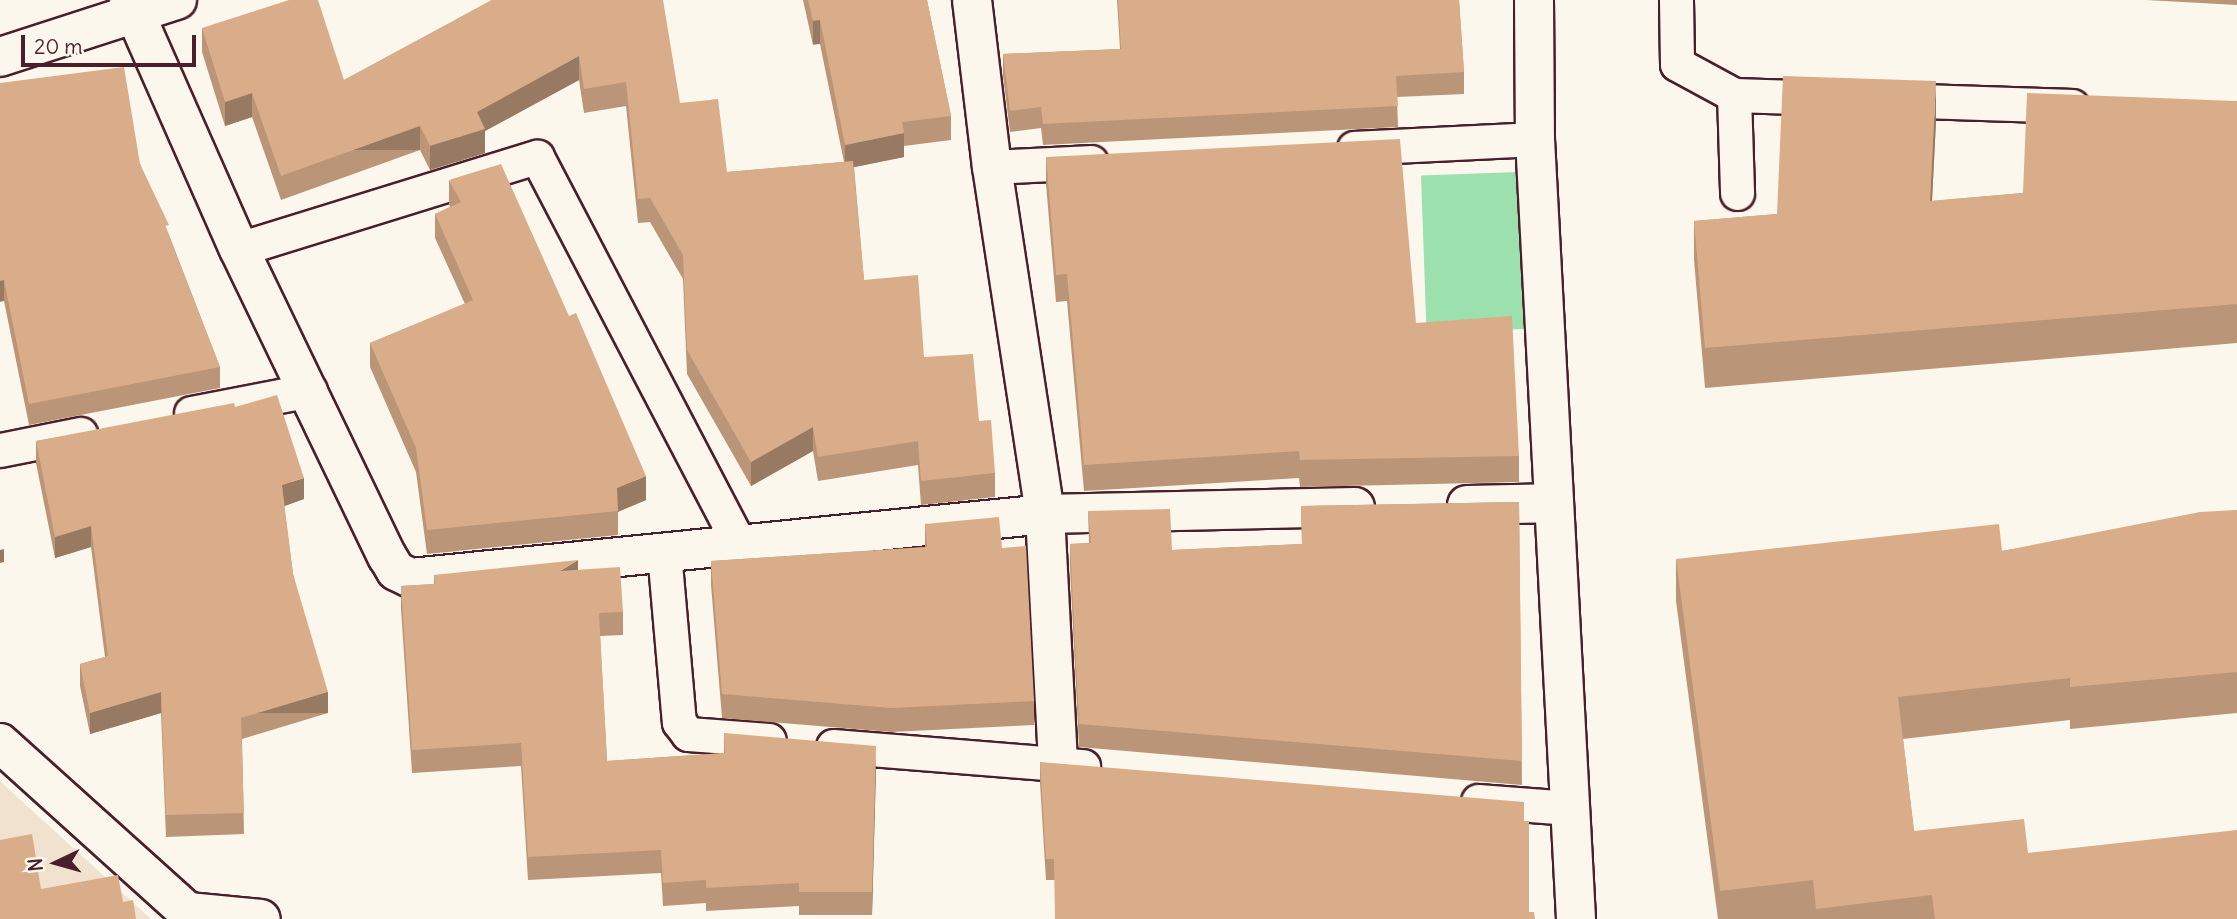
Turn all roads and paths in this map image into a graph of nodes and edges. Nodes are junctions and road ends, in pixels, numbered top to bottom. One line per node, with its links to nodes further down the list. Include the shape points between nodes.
1 (177, 0): 5 (street)
2 (972, 0): 12 (street)
3 (1534, 0): 9 (street)
4 (1676, 0): 7 (lane, via 1677,64)
5 (132, 7): 6 (street); 14 (street)
6 (0, 57)
7 (1734, 95): 8 (lane); 13 (lane)
8 (2097, 107)
9 (1535, 139): 10 (lane); 19 (street)
10 (1326, 150)
11 (1117, 160): 12 (lane)
12 (992, 167): 22 (street)
13 (1737, 193)
14 (239, 249): 15 (street); 23 (lane, via 537,157)
15 (310, 390): 16 (lane); 24 (street, via 396,571 419,577)
16 (163, 419)
17 (109, 429): 18 (lane)
18 (5, 439)
19 (1553, 503): 20 (street); 29 (street)
20 (1429, 506)
21 (1388, 507): 22 (street)
22 (1045, 514): 23 (street); 26 (street)
23 (741, 547): 24 (street)
24 (664, 552): 26 (lane, via 679,722 688,734)
25 (0, 743): 30 (street, via 188,912)
26 (1058, 764): 27 (lane)
27 (1112, 768)
28 (1451, 799): 29 (lane)
29 (1570, 808): 31 (street)
30 (261, 919)
31 (1576, 919)

